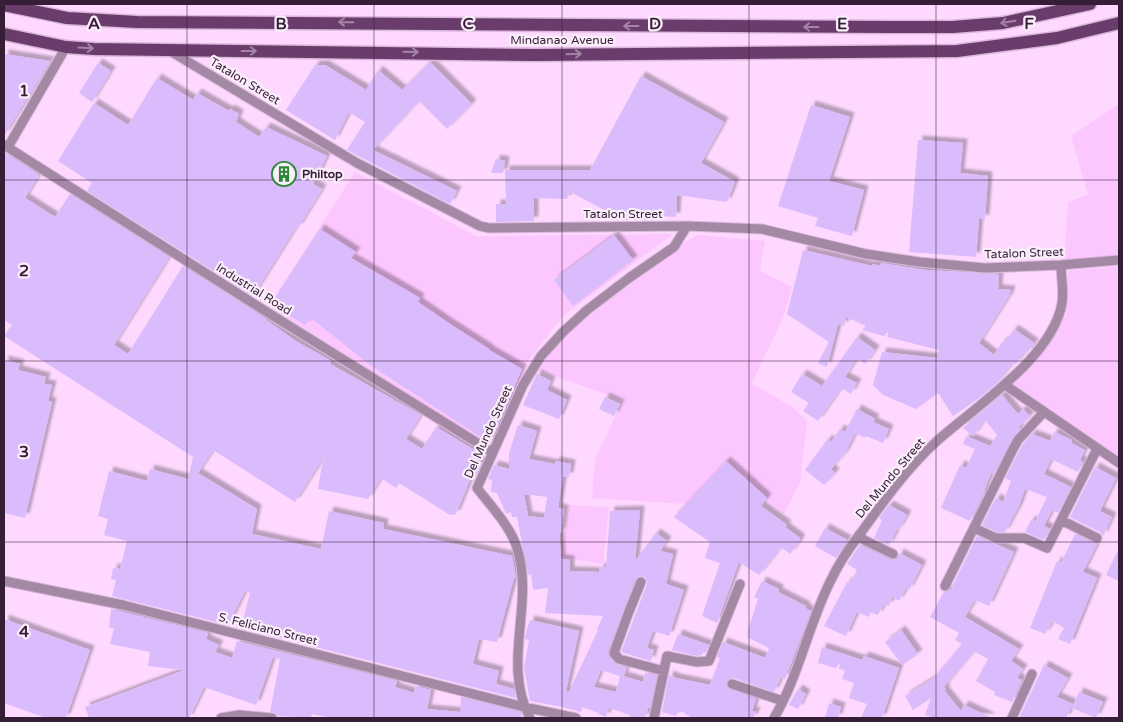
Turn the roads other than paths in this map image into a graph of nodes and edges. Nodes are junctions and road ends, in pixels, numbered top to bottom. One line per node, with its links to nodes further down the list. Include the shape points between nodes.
1 (1090, 4): 2 (main road, Mindanao Avenue, one-way to 2, via 1003,23 896,27 137,22 67,18)
2 (4, 5)
3 (1119, 23): 6 (main road, Mindanao Avenue, one-way to 3, via 535,55 956,51 1057,38)
4 (4, 34): 5 (main road, Mindanao Avenue)
5 (66, 47): 6 (main road, Mindanao Avenue, one-way to 6); 7 (street)
6 (170, 51): 8 (street, Tatalon Street, via 358,163 480,226)
7 (6, 146): 14 (street, Industrial Road)
8 (686, 226): 10 (street, Tatalon Street, via 769,230 857,252 919,262 985,268); 14 (street, Del Mundo Street, via 674,247 587,310 552,342 526,378)
9 (1119, 260): 10 (street, Tatalon Street)
10 (1061, 265): 11 (street, Del Mundo Street, via 1062,302 1056,322 1039,350)
11 (1005, 385): 12 (street); 18 (street, Del Mundo Street, via 930,448 898,483)
12 (1043, 413): 13 (street); 17 (street, via 1018,440)
13 (1097, 449): 15 (street); 16 (street)
14 (492, 452): 29 (street, Del Mundo Street, via 477,488 509,531 519,553 522,602 518,672)
15 (1119, 463)
16 (1061, 520): 17 (street, via 1047,548 1024,538 996,538); 19 (street)
17 (974, 528): 24 (street)
18 (859, 535): 20 (street); 28 (street, Del Mundo Street, via 830,582)
19 (1097, 538)
20 (893, 554)
21 (4, 581): 29 (street, S. Feliciano Street, via 124,605)
22 (641, 582): 25 (street, via 614,653 619,659)
23 (740, 584): 25 (street, via 709,661 704,663 667,656)
24 (945, 586)
25 (664, 671): 34 (street)
26 (1032, 674): 36 (street)
27 (732, 684): 28 (street)
28 (783, 701): 35 (street, Del Mundo Street)
29 (524, 707): 32 (street); 33 (street, S. Feliciano Street)
30 (221, 718): 31 (street, via 239,715)
31 (272, 718)
32 (530, 718)
33 (576, 718)
34 (654, 718)
35 (774, 718)
36 (1012, 718)

